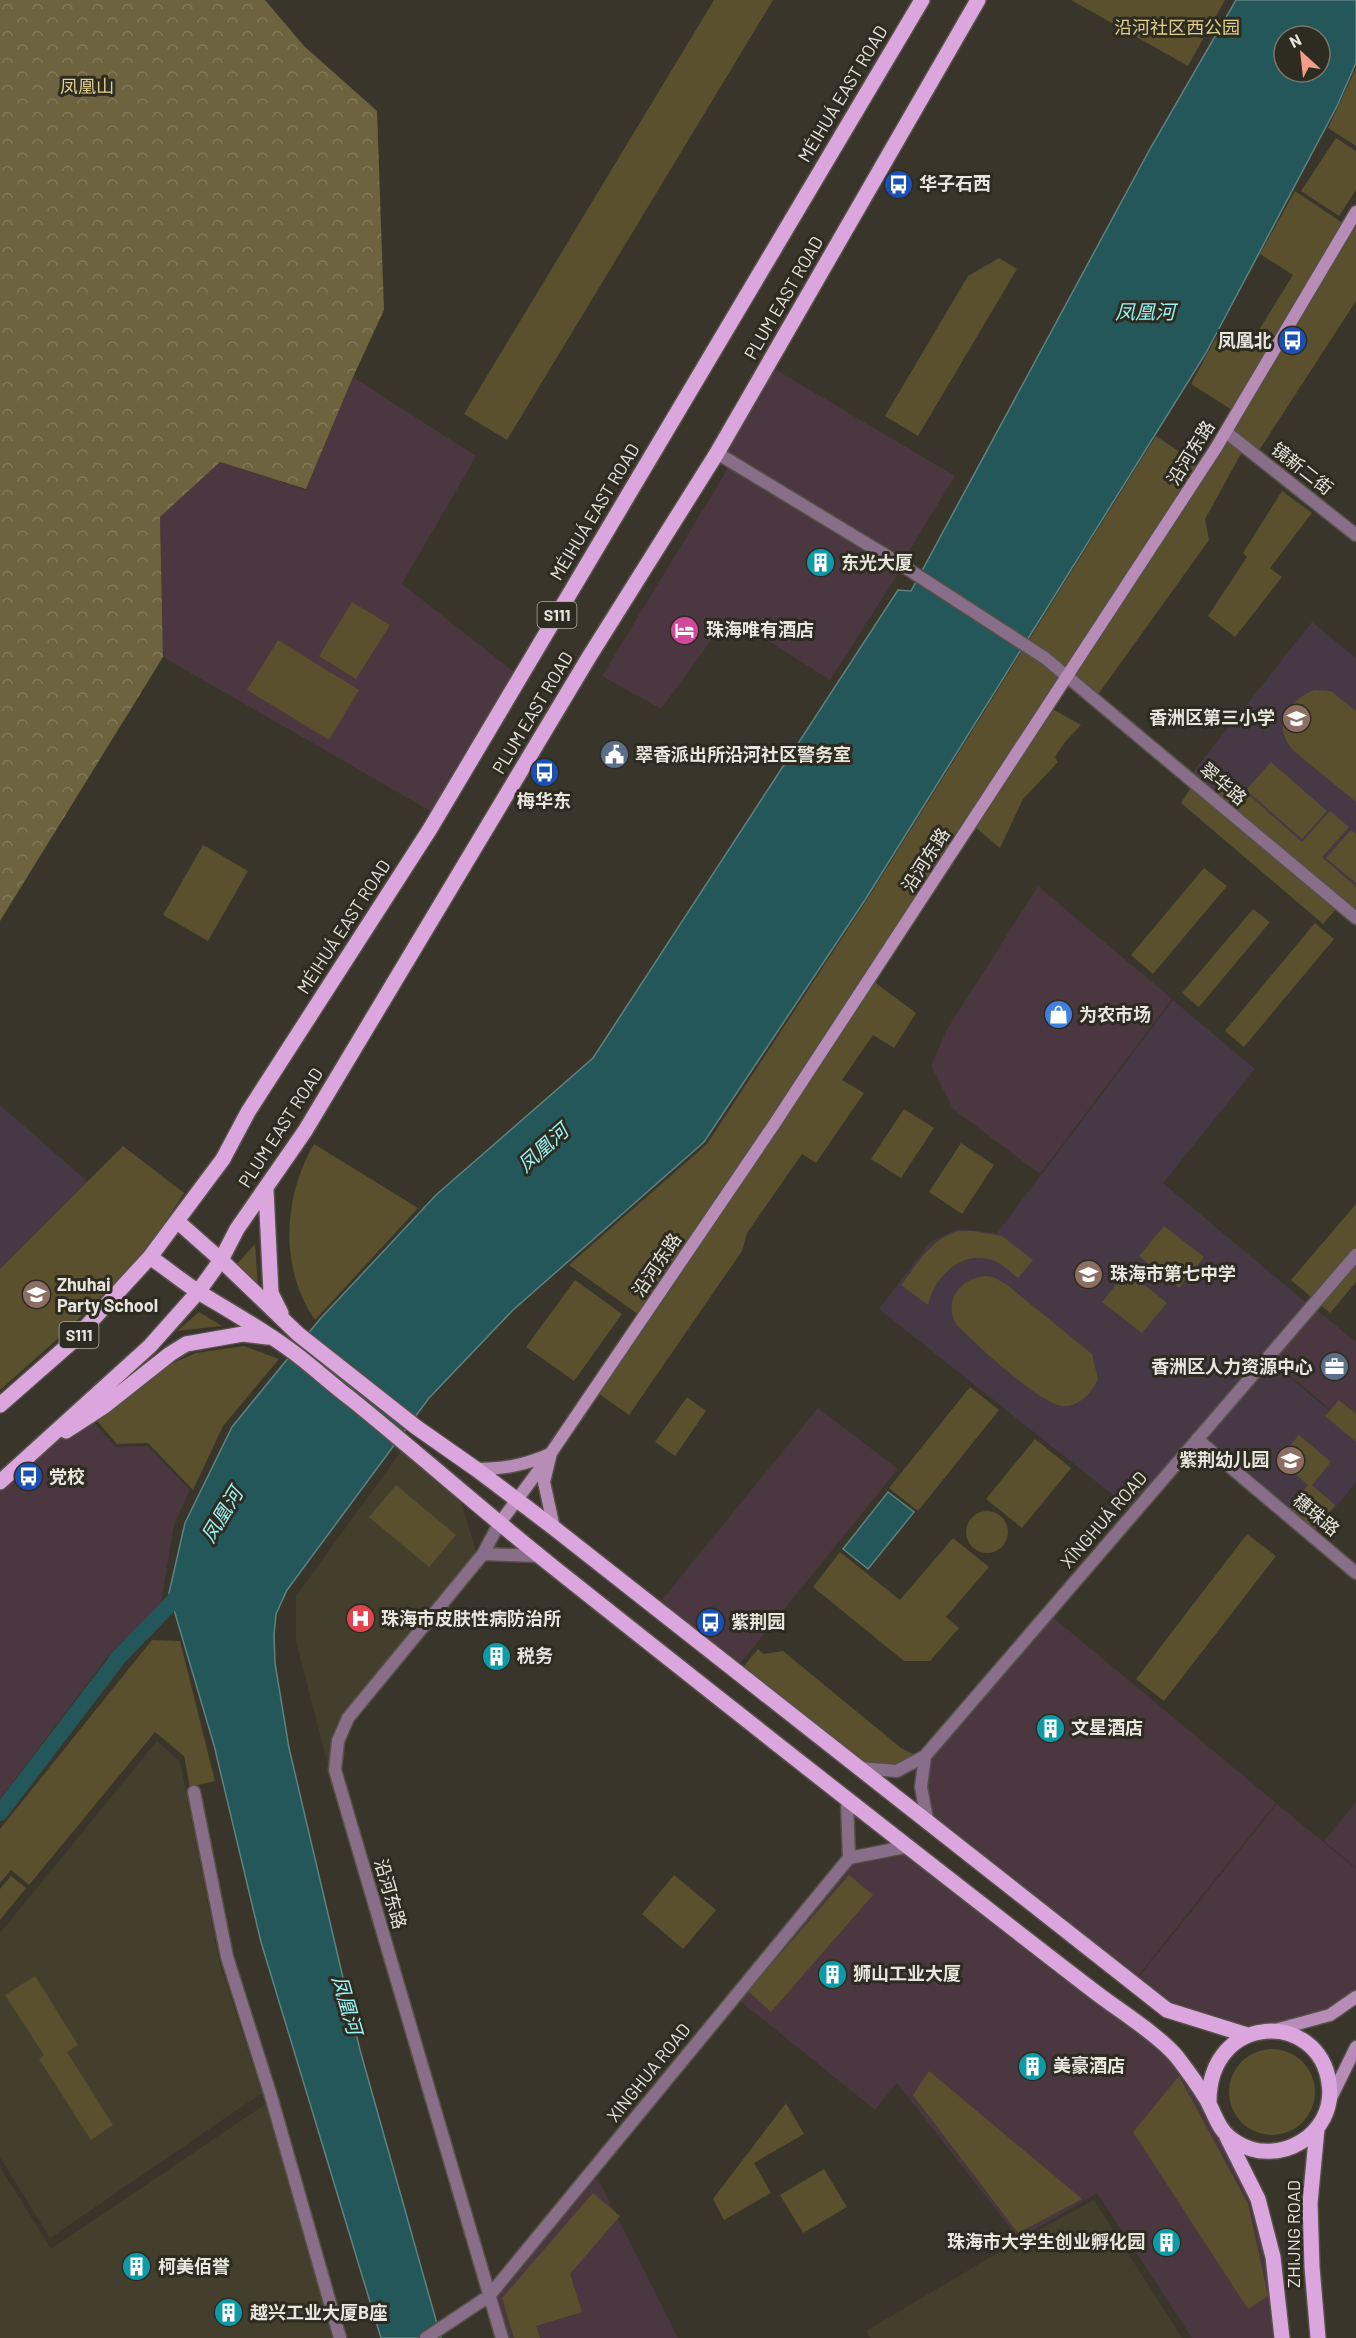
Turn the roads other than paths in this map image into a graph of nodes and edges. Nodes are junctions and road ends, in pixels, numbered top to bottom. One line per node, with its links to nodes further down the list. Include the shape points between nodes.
1 (922, 0): 10 (main road, MÉIHUÁ EAST ROAD / S111, via 430,829 248,1112 223,1159)
2 (978, 0): 5 (main road, PLUM EAST ROAD / S111)
3 (1356, 212): 4 (street, 沿河东路)
4 (1226, 432): 6 (street, 镜新二街); 7 (street, 沿河东路)
5 (717, 453): 7 (street, 翠华路, via 900,564 1045,658); 9 (main road, PLUM EAST ROAD / S111)
6 (1356, 535)
7 (1067, 677): 8 (street, 翠华路); 20 (street, 沿河东路, via 776,1123)
8 (1356, 918)
9 (266, 1190): 13 (main road, PLUM EAST ROAD / S111, via 237,1229); 15 (main road, via 271,1293)
10 (177, 1221): 12 (main road, S111); 13 (main road)
11 (1356, 1255): 18 (street, XĪNGHUÁ ROAD)
12 (150, 1257): 14 (main road); 17 (main road, S111, via 74,1341)
13 (221, 1260): 14 (main road, PLUM EAST ROAD / S111); 15 (main road)
14 (198, 1292): 16 (main road); 19 (main road, PLUM EAST ROAD / S111, via 150,1346)
15 (283, 1318): 21 (main road, via 416,1427)
16 (271, 1337): 19 (main road, via 243,1334 186,1344 94,1413); 24 (main road, via 405,1443)
17 (0, 1405)
18 (1197, 1439): 28 (street, 穗珠路); 29 (street, XĪNGHUÁ ROAD)
19 (37, 1447): 22 (main road, S111)
20 (551, 1453): 21 (street, via 517,1466); 23 (street); 25 (street, 沿河东路, via 544,1482)
21 (476, 1469): 23 (main road)
22 (0, 1482)
23 (517, 1500): 24 (street); 25 (main road)
24 (499, 1524): 26 (street, 沿河东路); 27 (main road)
25 (554, 1528): 30 (main road)
26 (483, 1554): 27 (street); 44 (street, 沿河东路, via 348,1718 338,1741 335,1770)
27 (540, 1556): 32 (main road)
28 (1356, 1573)
29 (925, 1756): 30 (street, via 897,1771); 33 (street, via 921,1787)
30 (857, 1768): 33 (main road)
31 (194, 1792): 45 (street, via 227,1957)
32 (847, 1800): 34 (main road); 35 (street)
33 (928, 1824): 38 (main road, via 1167,2010)
34 (905, 1847): 35 (street); 40 (main road, via 1173,2052)
35 (849, 1858): 44 (street, XINGHUA ROAD)
36 (1356, 1997): 37 (street, via 1330,2015)
37 (1272, 2031): 38 (main road); 41 (main road, via 1293,2035 1310,2046 1323,2063 1329,2082)
38 (1246, 2035): 40 (main road, via 1230,2045 1219,2060 1209,2081)
39 (1356, 2047): 41 (street)
40 (1209, 2102): 43 (main road, via 1215,2121)
41 (1329, 2103): 42 (main road)
42 (1317, 2129): 43 (main road, via 1284,2150 1264,2152 1245,2148); 49 (main road, ZHIJNG ROAD, via 1310,2203)
43 (1227, 2137): 48 (main road, ZHIJNG ROAD, via 1258,2199 1273,2257)
44 (489, 2296): 46 (street, XINGHUA ROAD); 47 (street, 沿河东路)
45 (340, 2338)
46 (426, 2338)
47 (502, 2338)
48 (1282, 2338)
49 (1318, 2338)

